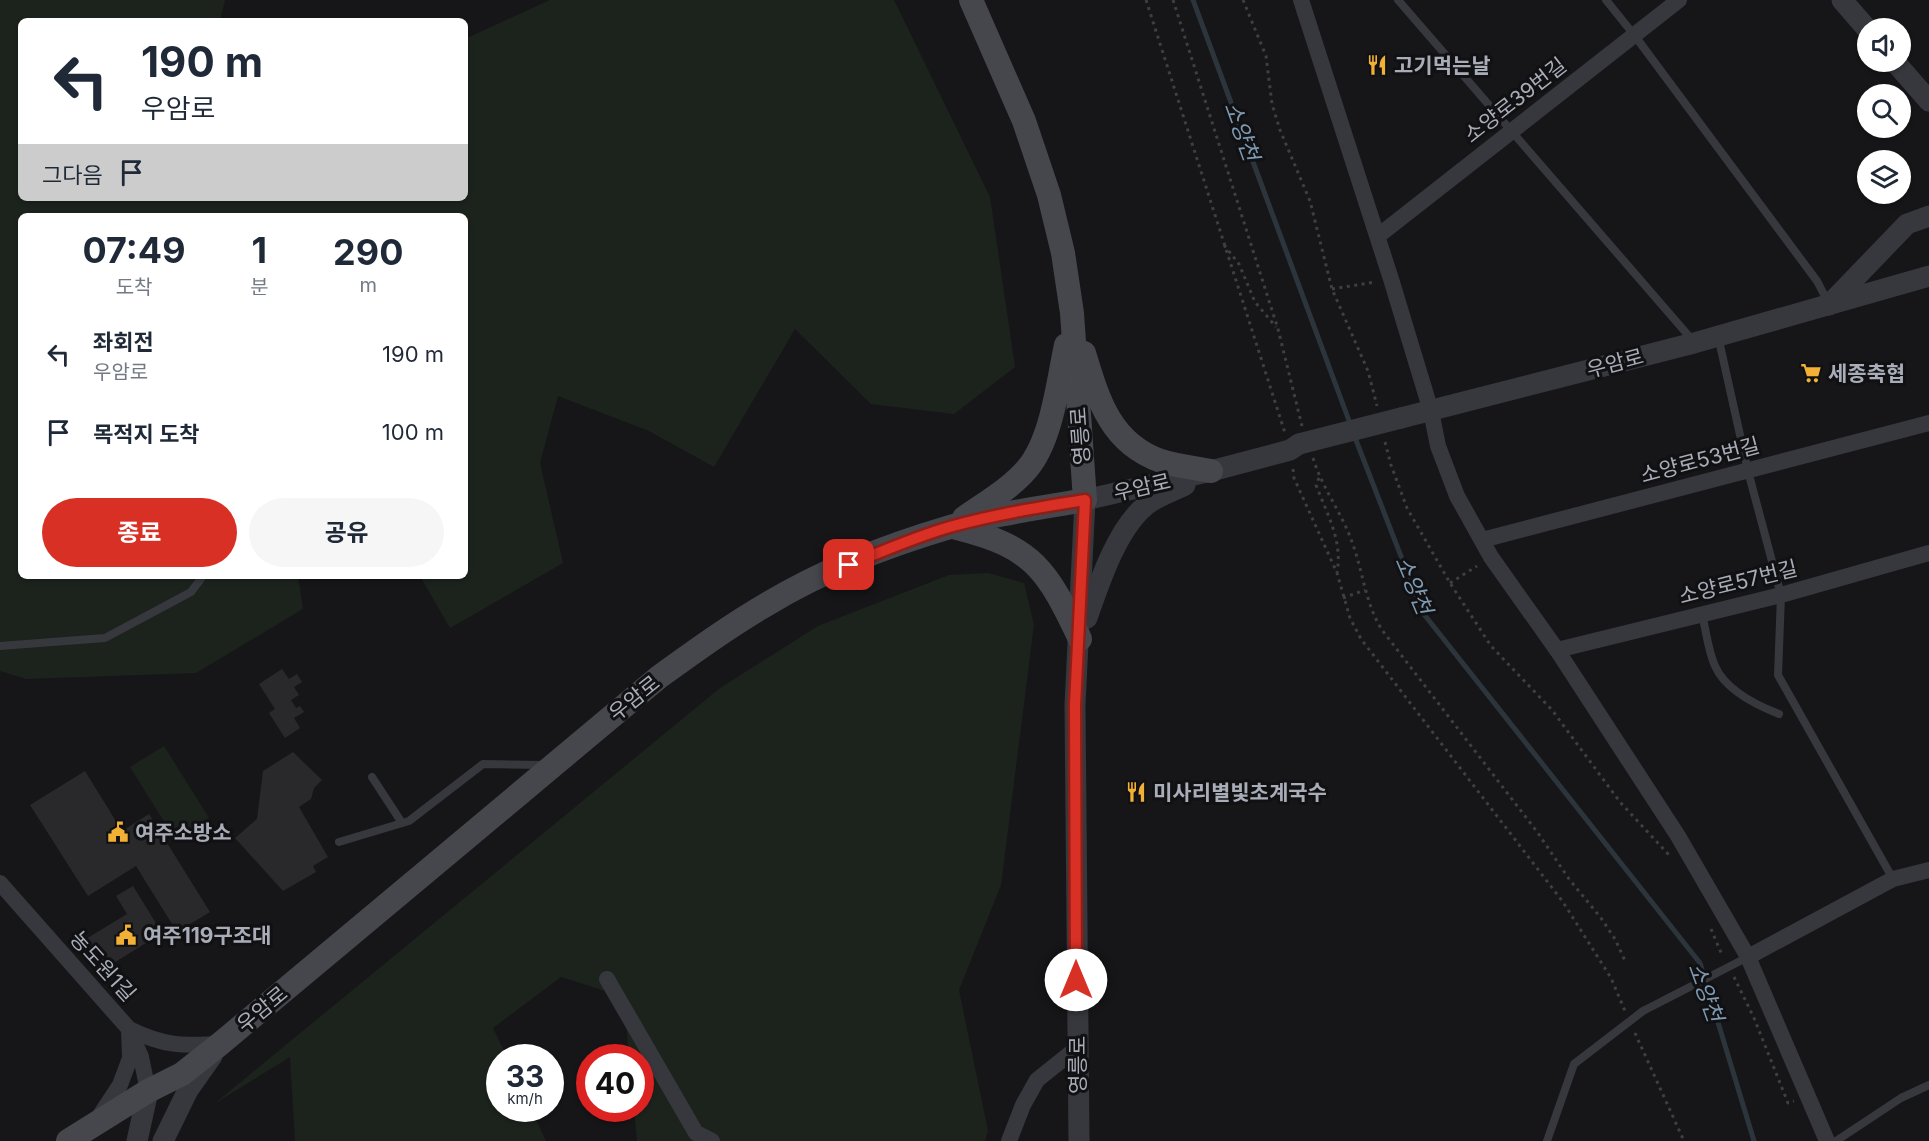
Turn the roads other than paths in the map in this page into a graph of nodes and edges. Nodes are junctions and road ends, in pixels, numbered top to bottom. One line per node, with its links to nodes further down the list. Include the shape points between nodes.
1 (971, 0): 16 (main road, 영릉로, via 1024,121 1049,195)
2 (1301, 0): 13 (street)
3 (1398, 0): 11 (lane)
4 (1605, 0): 8 (lane)
5 (1679, 0): 8 (street, 소양로39번길)
6 (1842, 0): 7 (street)
7 (1858, 18)
8 (1635, 36): 11 (street, 소양로39번길); 15 (lane, via 1817,281)
9 (1904, 72): 10 (street)
10 (1929, 101)
11 (1512, 131): 13 (street, 소양로39번길); 18 (lane)
12 (1929, 216): 15 (street, via 1907,224)
13 (1378, 236): 19 (street)
14 (1929, 276): 15 (street, 우암로)
15 (1829, 305): 17 (street, 우암로)
16 (1072, 313): 21 (main road, via 1093,384 1112,426 1133,447 1161,461); 23 (main road, 영릉로); 24 (main road, via 1052,412 1028,469)
17 (1718, 336): 18 (street, 우암로); 22 (lane)
18 (1694, 343): 19 (street, 우암로)
19 (1431, 411): 21 (street, 우암로, bridge); 25 (street, via 1438,446 1457,496)
20 (1929, 423): 22 (street, 소양로53번길)
21 (1211, 471): 23 (street, 우암로); 30 (street, via 1144,507 1114,551)
22 (1748, 471): 25 (street, 소양로53번길); 28 (lane)
23 (1085, 500): 24 (main road, 우암로); 30 (street, 영릉로)
24 (951, 527): 30 (main road, via 1014,546 1036,564 1057,590); 34 (main road, 우암로, via 900,543 771,602 659,677)
25 (1482, 540): 32 (street)
26 (1929, 554): 28 (street, 소양로57번길)
27 (200, 579): 31 (lane, via 191,592 105,638)
28 (1781, 595): 29 (street, 소양로57번길); 39 (lane, via 1778,675)
29 (1702, 614): 32 (street, 소양로57번길); 33 (lane, via 1714,665 1726,683)
30 (1080, 639): 45 (street, 영릉로, via 1075,705)
31 (0, 646)
32 (1557, 650): 41 (street, via 1678,836)
33 (1779, 714)
34 (552, 765): 36 (lane, via 483,764); 44 (main road, 우암로)
35 (372, 777): 36 (lane)
36 (402, 823): 37 (lane)
37 (339, 842)
38 (1929, 870): 39 (street)
39 (1893, 879): 41 (street)
40 (0, 883): 43 (street, 농도원1길)
41 (1748, 957): 55 (lane, bridge, via 1643,1011 1574,1064); 56 (street)
42 (607, 979): 52 (street, via 696,1132)
43 (129, 1029): 44 (street, via 170,1045); 47 (street, 농도원1길, via 141,1057); 48 (street, via 130,1058 120,1085)
44 (219, 1044): 47 (main road, 우암로, via 182,1074); 51 (street, via 188,1090)
45 (1077, 1048): 53 (street, via 1037,1080); 54 (street, 영릉로)
46 (1929, 1085): 57 (lane, via 1900,1098)
47 (148, 1091): 48 (main road, 우암로); 50 (street)
48 (93, 1126): 49 (main road, 우암로)
49 (68, 1141)
50 (137, 1141)
51 (163, 1141)
52 (712, 1141)
53 (1009, 1141)
54 (1079, 1141)
55 (1547, 1141)
56 (1827, 1141)
57 (1836, 1141)

